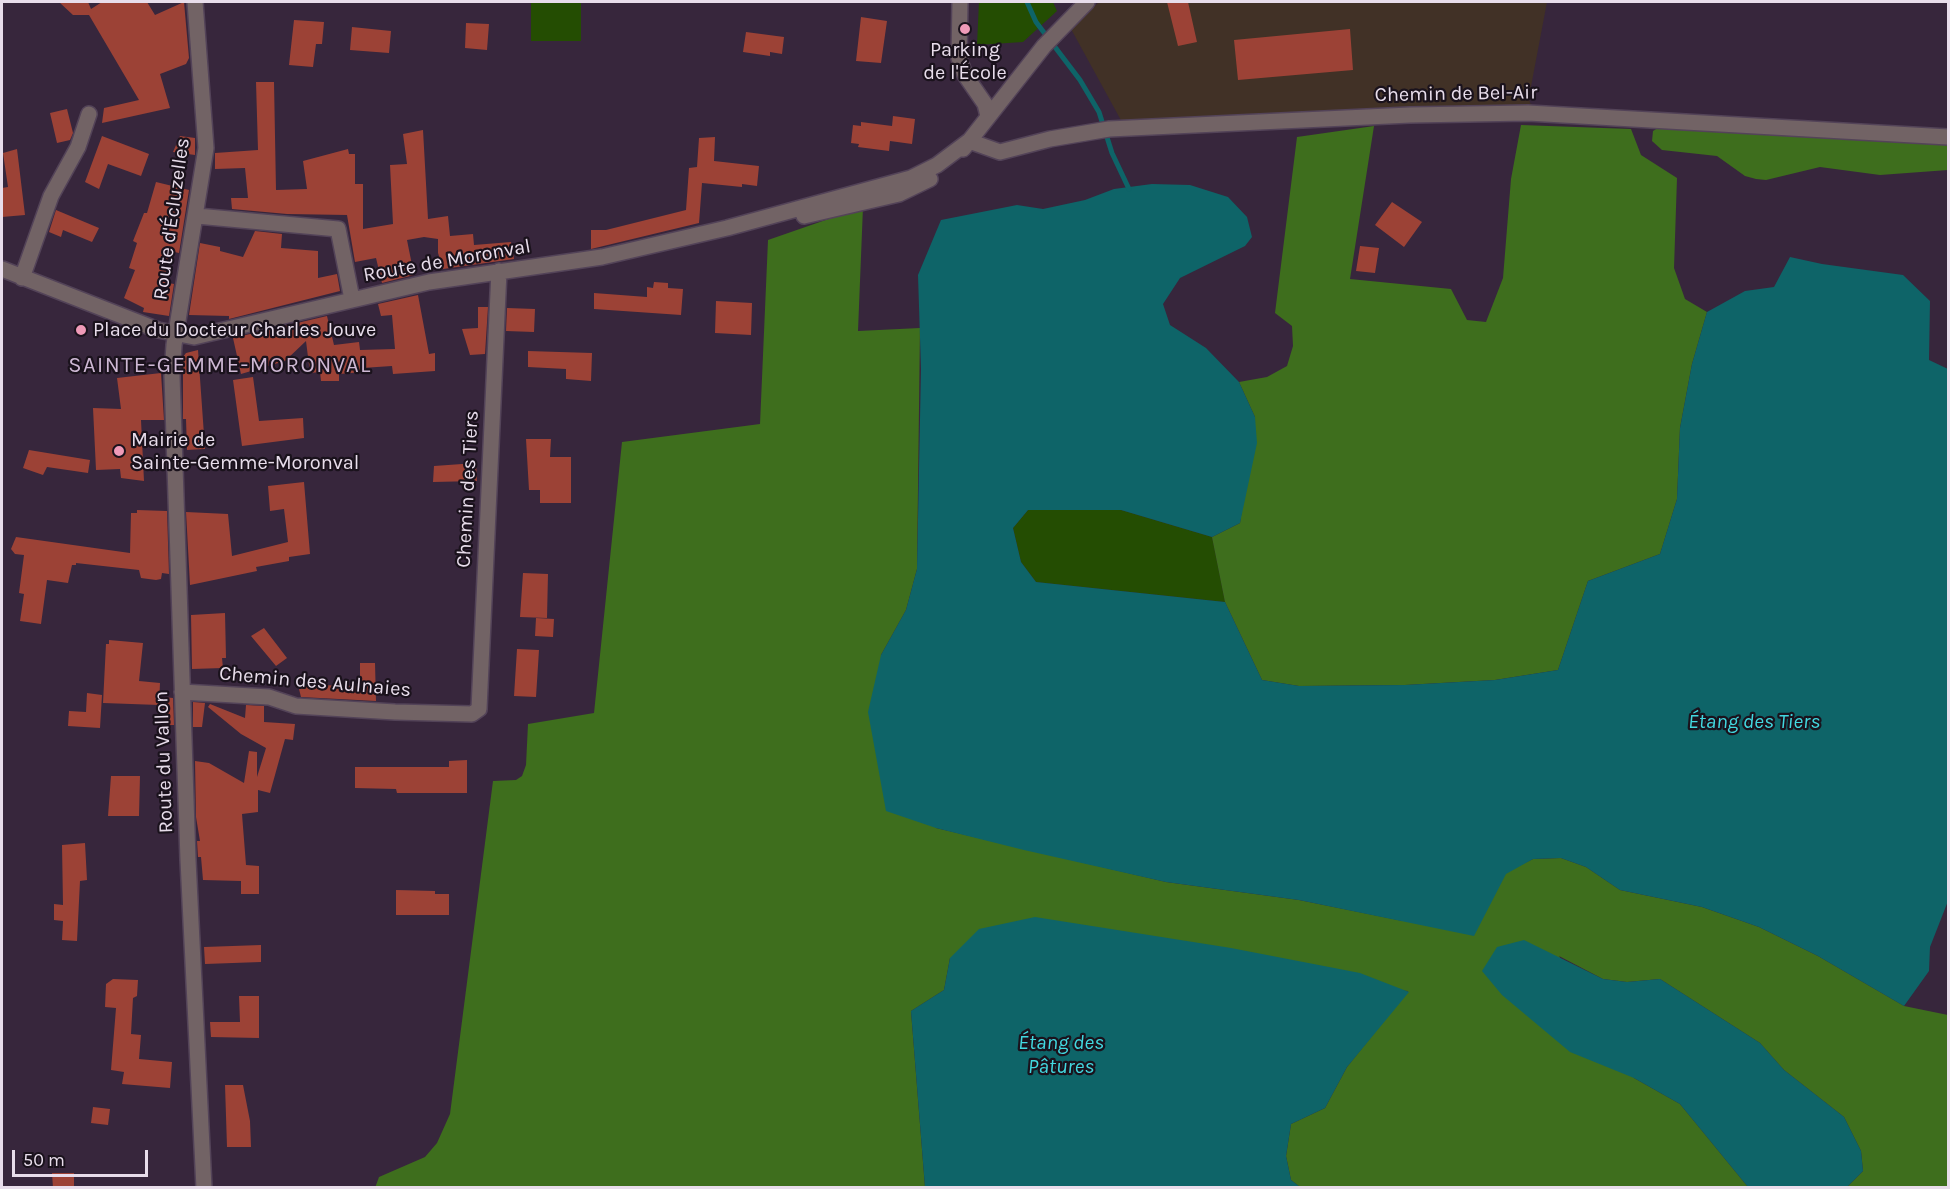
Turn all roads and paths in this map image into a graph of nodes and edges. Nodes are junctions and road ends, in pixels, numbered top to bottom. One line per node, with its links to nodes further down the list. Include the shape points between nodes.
1 (195, 2): 8 (street, Route d'Écluzelles, via 206,138)
2 (960, 2): 5 (street, via 959,58)
3 (1086, 2): 5 (street, Route de Moronval, via 1044,46)
4 (89, 114): 11 (street, via 78,147 51,196)
5 (988, 116): 7 (street, Route de Moronval)
6 (1948, 136): 7 (street, Chemin de Bel-Air, via 1528,113 1102,130 1000,152)
7 (969, 141): 10 (street, Route de Moronval, via 942,170 909,190 856,205 727,228 602,257)
8 (197, 216): 12 (street, via 338,229); 13 (street, Route d'Écluzelles)
9 (2, 269): 11 (street)
10 (498, 271): 12 (street, Route de Moronval); 15 (street, Chemin des Tiers)
11 (22, 278): 13 (street)
12 (352, 299): 13 (street, Route de Moronval, via 214,334)
13 (176, 336): 14 (street, Route du Vallon, via 172,376)
14 (182, 692): 15 (street, Chemin des Aulnaies, via 269,697 296,706 472,714); 16 (street, Route du Vallon)
15 (479, 709)
16 (204, 1188)

